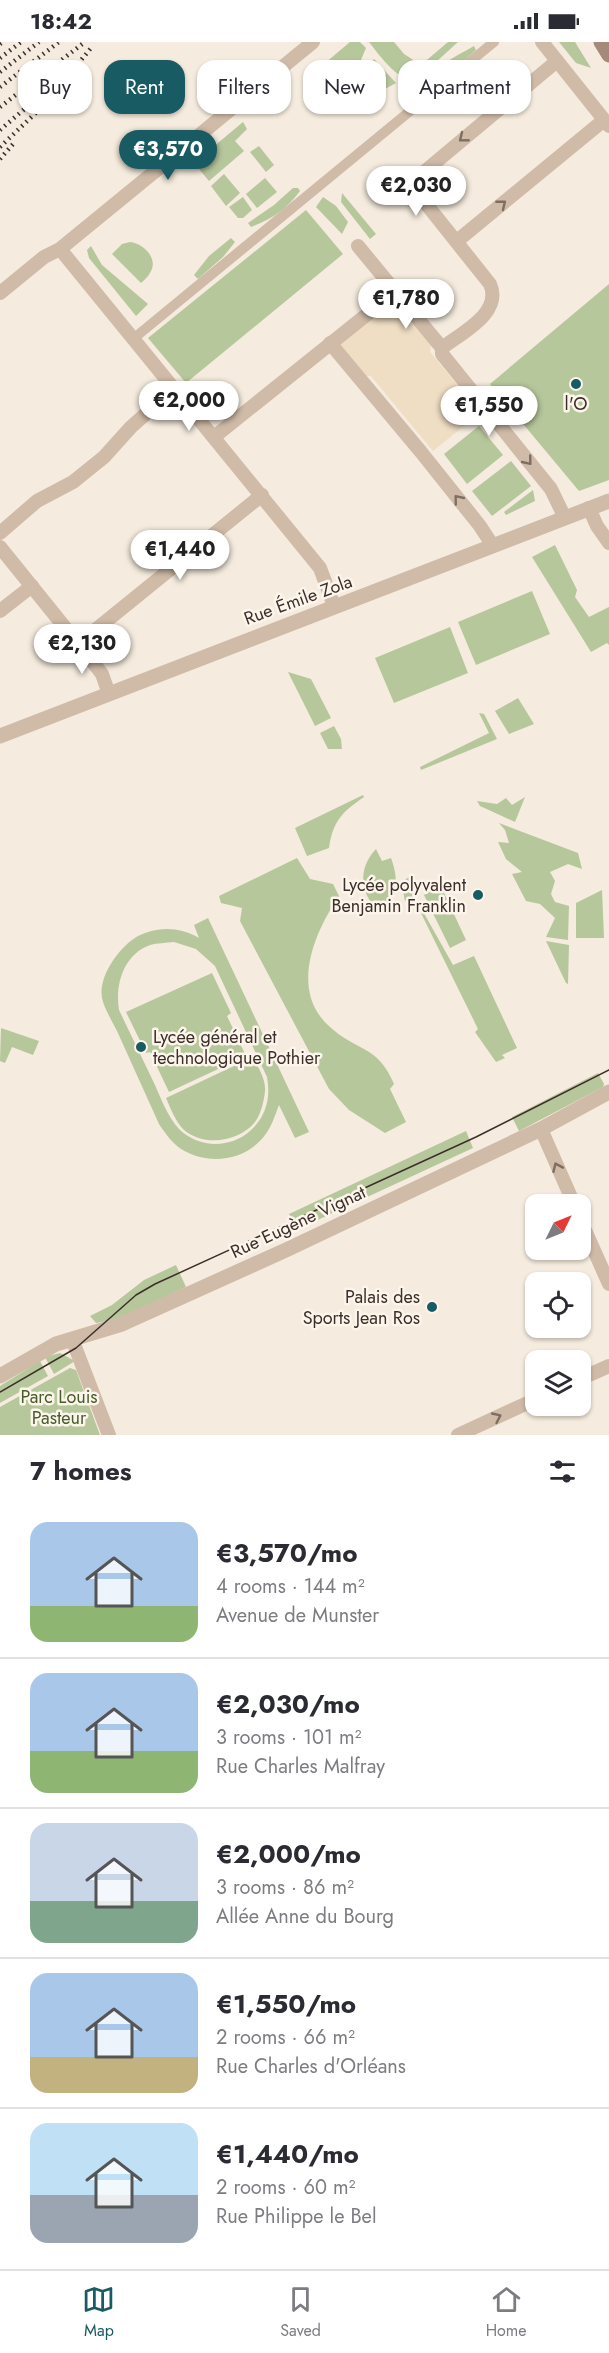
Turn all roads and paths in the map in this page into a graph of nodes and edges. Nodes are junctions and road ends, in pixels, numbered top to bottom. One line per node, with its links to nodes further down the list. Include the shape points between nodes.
1 (314, 42): 10 (street)
2 (494, 42): 13 (street)
3 (542, 42): 6 (street)
4 (602, 42): 5 (main road)
5 (609, 55)
6 (557, 61): 7 (street); 8 (street, one-way to 8, via 420,173 416,186 419,195)
7 (606, 123): 8 (street, one-way to 7)
8 (457, 241): 15 (street, via 490,284 493,301 481,317)
9 (358, 246): 11 (street)
10 (60, 249): 12 (street, via 44,257); 13 (street)
11 (395, 292): 14 (street); 15 (street)
12 (0, 293)
13 (133, 339): 16 (street)
14 (330, 343): 17 (street); 24 (street, one-way to 14)
15 (442, 348): 21 (street, one-way to 21, via 442,354 550,489)
16 (174, 389): 17 (street); 22 (street, via 104,457 73,482 37,501)
17 (214, 437): 18 (street)
18 (262, 495): 27 (street, via 320,568); 29 (street)
19 (609, 501): 20 (street, Rue Émile Zola)
20 (589, 508): 21 (street, Rue Émile Zola); 23 (street)
21 (565, 518): 24 (street, Rue Émile Zola)
22 (0, 533)
23 (609, 543)
24 (493, 546): 27 (street, Rue Émile Zola)
25 (0, 547): 26 (street)
26 (32, 586): 28 (street); 29 (street)
27 (334, 606): 30 (street, Rue Émile Zola)
28 (0, 611)
29 (78, 644): 30 (street, via 102,674)
30 (109, 693): 31 (street, Rue Émile Zola)
31 (0, 736)
32 (609, 1092): 33 (street, Rue Eugène Vignat)
33 (541, 1129): 34 (street, one-way to 33); 37 (street, Rue Eugène Vignat, via 147,1314)
34 (570, 1194)
35 (591, 1244): 36 (street)
36 (609, 1284)
37 (72, 1339): 40 (street, Rue Eugène Vignat, via 39,1352); 42 (street)
38 (609, 1366): 39 (street)
39 (591, 1374)
40 (0, 1376)
41 (525, 1405): 43 (street, one-way to 41)
42 (109, 1435)
43 (458, 1435)

